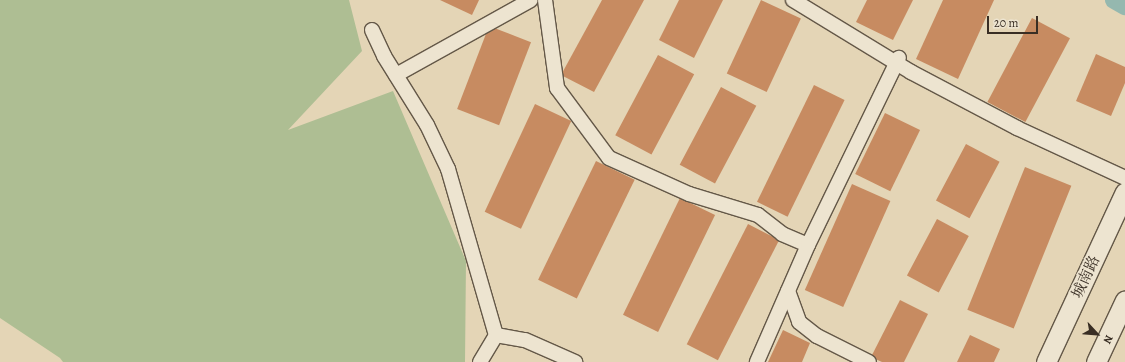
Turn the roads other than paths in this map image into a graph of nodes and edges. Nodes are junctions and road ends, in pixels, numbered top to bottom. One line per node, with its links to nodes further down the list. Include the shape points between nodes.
1 (531, 0): 6 (street)
2 (545, 0): 9 (street, via 557,88 609,158 689,194 758,215 782,234)
3 (793, 0): 5 (street)
4 (372, 30): 6 (street)
5 (897, 60): 7 (street, via 1017,128); 9 (street)
6 (396, 76): 12 (street, via 427,125 448,169)
7 (1125, 178)
8 (1125, 192): 17 (main road, 城南路)
9 (808, 245): 10 (street)
10 (788, 291): 15 (street); 16 (street, via 799,322 817,336)
11 (1125, 300): 18 (main road)
12 (496, 335): 13 (street); 14 (street, via 526,340)
13 (480, 362)
14 (574, 362)
15 (757, 362)
16 (869, 362)
17 (1046, 362)
18 (1096, 362)

